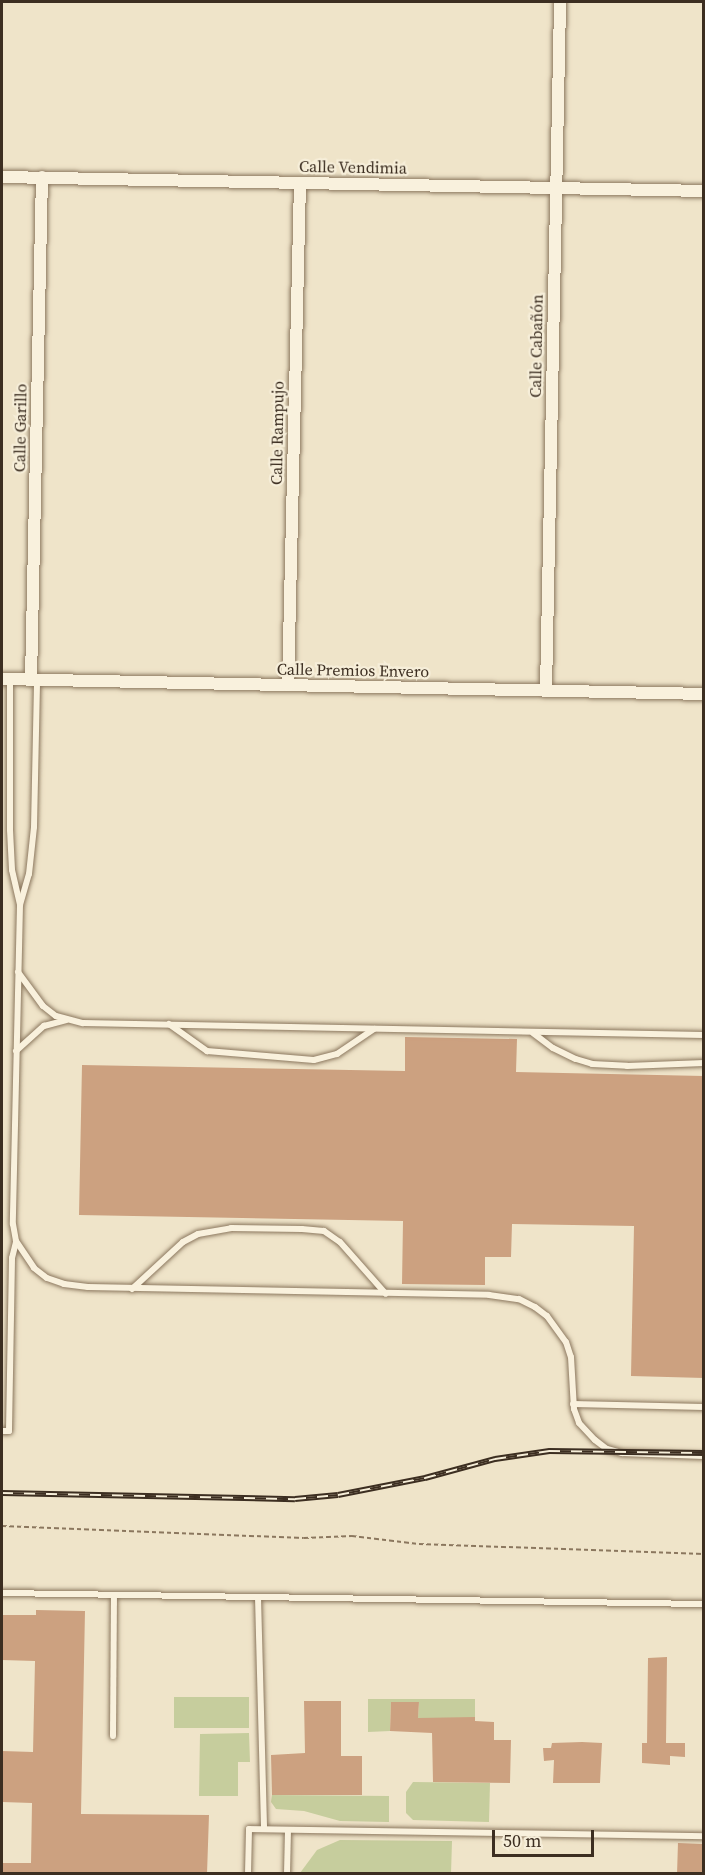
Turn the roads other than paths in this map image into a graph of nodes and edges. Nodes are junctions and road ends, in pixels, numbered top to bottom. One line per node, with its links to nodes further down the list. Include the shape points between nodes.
1 (560, 2): 5 (street, Calle Cabañón)
2 (2, 177): 3 (street, Calle Vendimia)
3 (42, 177): 4 (street, Calle Vendimia); 8 (street, Calle Garillo)
4 (300, 183): 5 (street, Calle Vendimia); 9 (street, Calle Rampujo)
5 (556, 188): 6 (street, Calle Vendimia); 10 (street, Calle Cabañón)
6 (704, 191)
7 (6, 679): 8 (street, Calle Premios Envero); 12 (lane, via 9,830)
8 (34, 680): 9 (street, Calle Premios Envero); 12 (lane, via 34,827 29,874)
9 (288, 685): 10 (street, Calle Premios Envero)
10 (546, 690): 11 (street, Calle Premios Envero)
11 (704, 694)
12 (20, 905): 13 (lane)
13 (18, 972): 14 (lane, via 43,1006); 19 (lane)
14 (66, 1020): 15 (lane); 19 (lane, via 44,1026)
15 (169, 1024): 16 (lane); 16 (lane, via 207,1052 314,1060 338,1054)
16 (375, 1028): 17 (lane)
17 (532, 1032): 18 (lane); 20 (lane, via 553,1048 592,1064)
18 (704, 1035)
19 (16, 1051): 21 (lane)
20 (704, 1064)
21 (16, 1241): 22 (lane, via 22,1254 47,1278 88,1287); 25 (lane)
22 (132, 1288): 23 (lane); 23 (lane, via 183,1242 198,1234 231,1228 302,1229 324,1231 340,1242)
23 (386, 1293): 26 (lane, via 489,1295 519,1299 536,1307 566,1342 571,1357)
24 (2, 1306): 25 (lane)
25 (11, 1306): 28 (lane, via 9,1431)
26 (573, 1404): 27 (lane); 29 (lane, via 579,1423 607,1449)
27 (704, 1407)
28 (2, 1431)
29 (704, 1456)
30 (2, 1593): 31 (lane)
31 (114, 1595): 32 (lane); 34 (lane)
32 (258, 1597): 33 (lane); 35 (lane)
33 (704, 1604)
34 (113, 1736)
35 (264, 1829): 36 (lane); 38 (lane, via 249,1829)
36 (288, 1830): 37 (lane); 39 (lane)
37 (704, 1836)
38 (248, 1874)
39 (287, 1874)

